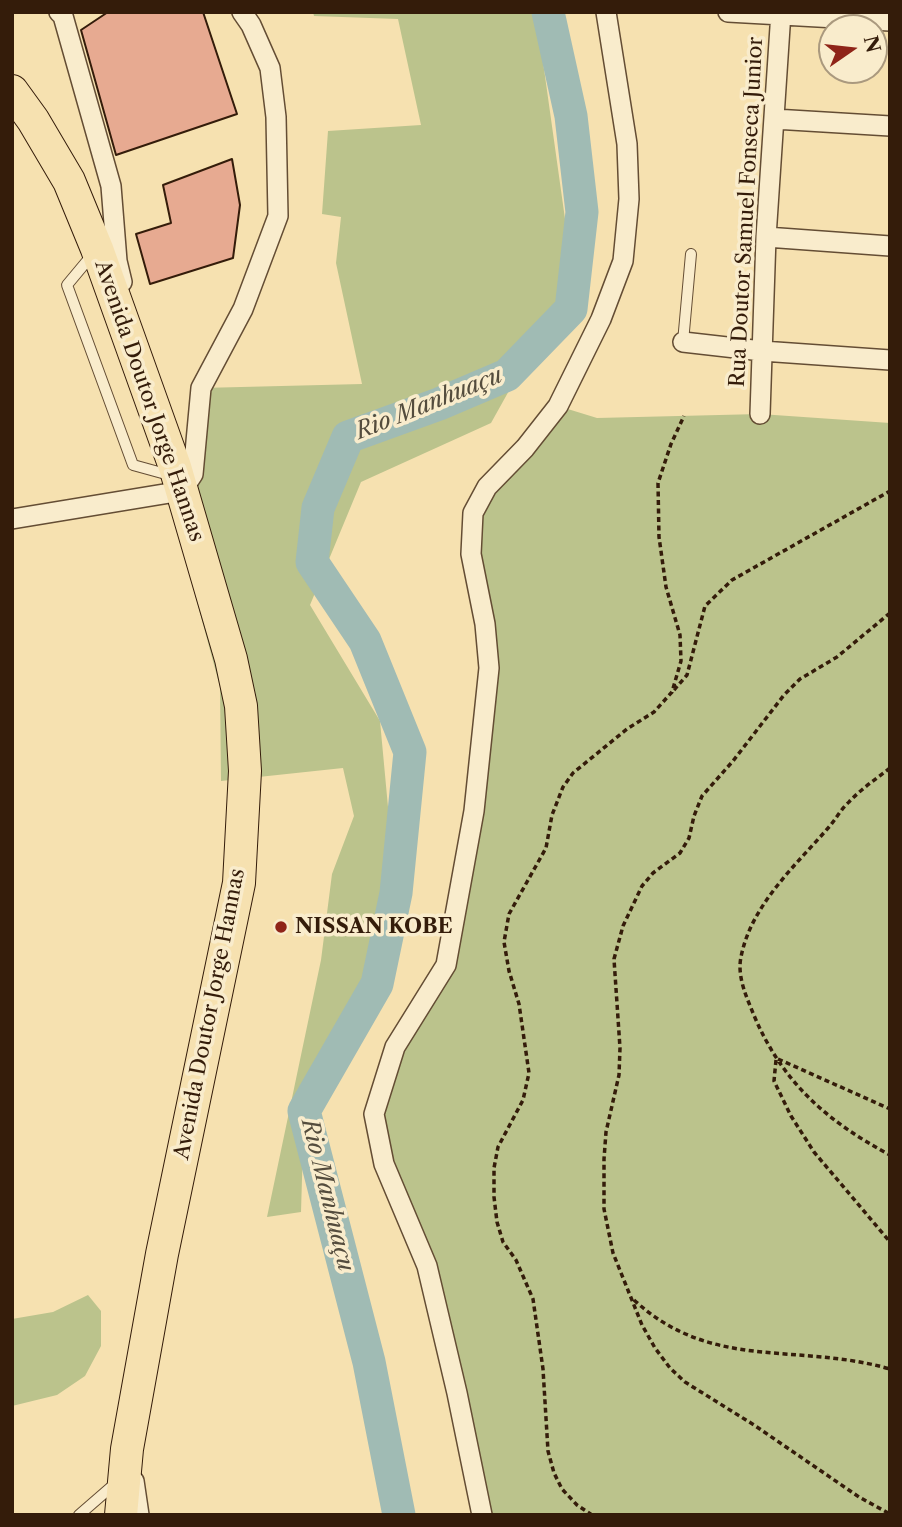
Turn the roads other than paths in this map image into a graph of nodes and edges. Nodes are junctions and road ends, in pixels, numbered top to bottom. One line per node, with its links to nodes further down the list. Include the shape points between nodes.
1 (59, 12): 17 (street, via 111,186 117,261)
2 (242, 12): 19 (street, via 270,68 278,216 243,309 201,388 193,474)
3 (606, 12): 25 (street, via 627,144 629,199 623,261 601,319 558,406 487,487 473,513 471,554 489,668 474,811 446,965 395,1047 374,1114 384,1164 427,1266)
4 (728, 12): 5 (street)
5 (781, 14): 6 (street); 8 (street, Rua Doutor Samuel Fonseca Junior)
6 (890, 22)
7 (12, 91): 12 (highway, Avenida Doutor Jorge Hannas, via 69,181)
8 (774, 119): 9 (street); 10 (street, Rua Doutor Samuel Fonseca Junior)
9 (890, 126)
10 (766, 237): 11 (street); 15 (street, Rua Doutor Samuel Fonseca Junior)
11 (890, 246)
12 (97, 249): 17 (highway, Avenida Doutor Jorge Hannas); 19 (lane, via 67,285 133,465)
13 (691, 254): 14 (lane)
14 (683, 342): 15 (street)
15 (762, 351): 16 (street); 18 (street, Rua Doutor Samuel Fonseca Junior)
16 (890, 360)
17 (147, 384): 19 (highway, Avenida Doutor Jorge Hannas)
18 (760, 414)
19 (181, 484): 20 (street); 21 (highway, Avenida Doutor Jorge Hannas, via 241,706 245,771 239,883 162,1254)
20 (12, 519)
21 (125, 1463): 22 (lane); 23 (highway, Avenida Doutor Jorge Hannas); 24 (street, via 131,1458)
22 (79, 1515)
23 (121, 1515)
24 (139, 1515)
25 (482, 1515)

